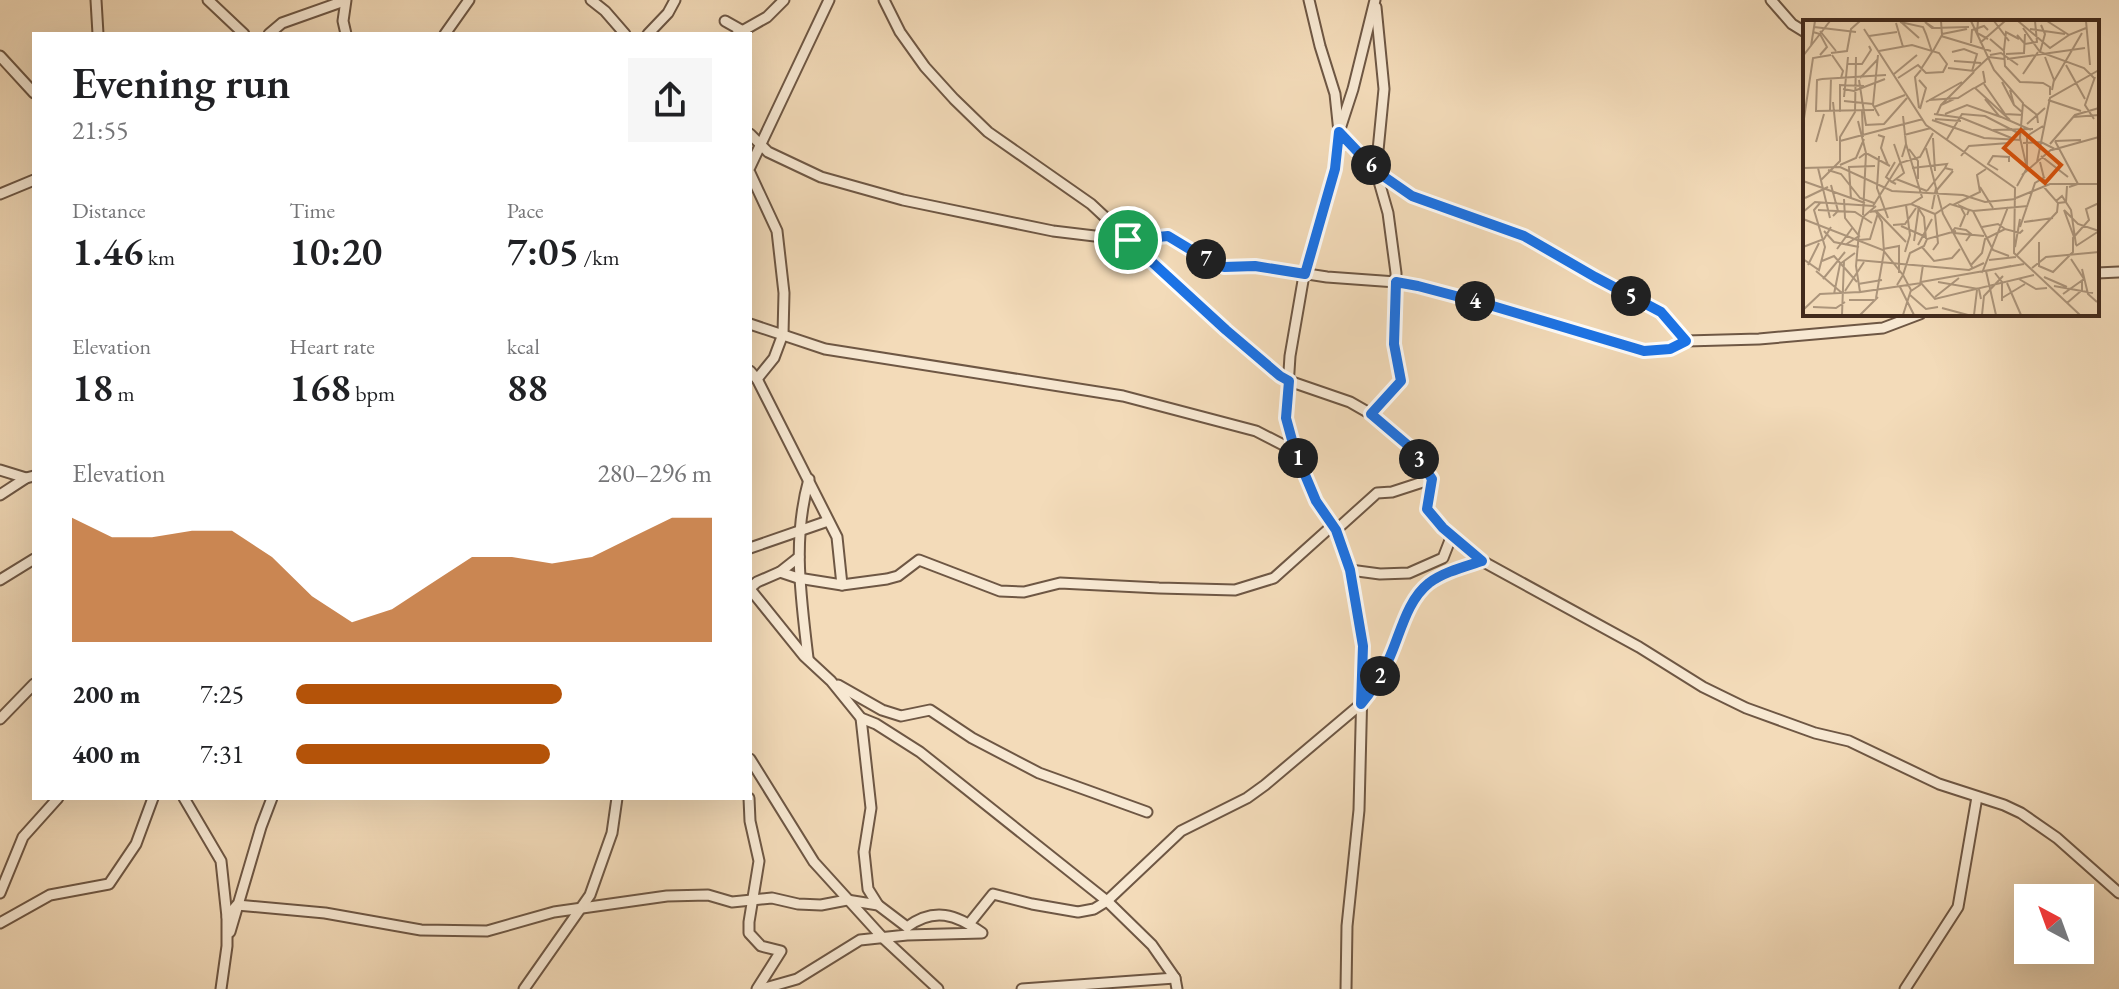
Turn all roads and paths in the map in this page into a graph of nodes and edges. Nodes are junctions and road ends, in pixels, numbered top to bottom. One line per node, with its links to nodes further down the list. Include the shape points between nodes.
1 (96, 0): 14 (street)
2 (208, 0): 15 (street)
3 (469, 0): 18 (street)
4 (591, 0): 19 (street)
5 (675, 0): 20 (street)
6 (784, 0): 21 (street, via 767,17)
7 (829, 0): 26 (street)
8 (884, 0): 33 (street, via 900,32 954,99 999,140 1091,204)
9 (1309, 0): 24 (street, via 1335,94)
10 (1771, 0): 13 (street)
11 (345, 1): 16 (street, via 282,23); 17 (street)
12 (725, 21): 21 (street)
13 (1803, 31)
14 (98, 32)
15 (242, 32)
16 (271, 32)
17 (346, 32)
18 (446, 32)
19 (623, 32)
20 (650, 32)
21 (739, 32)
22 (0, 56): 23 (street)
23 (32, 91)
24 (1339, 132): 29 (street); 29 (street, via 1375,0 1384,89); 36 (street, via 1335,169)
25 (752, 136): 26 (street)
26 (761, 145): 27 (street); 28 (street); 33 (street, via 821,177 903,200 1053,231)
27 (752, 152)
28 (752, 163)
29 (1376, 171): 37 (street, via 1388,213); 41 (street, via 1412,196 1524,236 1661,312)
30 (752, 177): 40 (street, via 777,231)
31 (32, 181): 32 (street)
32 (0, 194)
33 (1128, 240): 36 (street, via 1168,236 1224,267); 43 (street)
34 (2119, 272): 35 (street)
35 (2099, 273)
36 (1305, 274): 37 (street); 43 (street)
37 (1396, 282): 41 (street, via 1644,351 1670,349); 44 (street, via 1394,344 1401,381)
38 (1915, 316): 41 (street, via 1883,328)
39 (752, 325): 40 (street)
40 (783, 334): 42 (street, via 774,358); 45 (street, via 825,349 1123,396 1256,431)
41 (1686, 341)
42 (754, 375): 48 (street)
43 (1289, 381): 44 (street); 45 (street, via 1286,418)
44 (1371, 414): 49 (street, via 1411,448)
45 (1295, 451): 52 (street, via 1316,501)
46 (0, 470): 47 (street)
47 (30, 477): 50 (street)
48 (809, 479): 51 (street); 53 (street)
49 (1432, 479): 52 (street, via 1377,493); 54 (street, via 1427,509)
50 (0, 495)
51 (828, 521): 53 (street); 63 (street, via 837,537)
52 (1335, 528): 59 (street); 63 (street, via 1274,578 1235,590 1060,583 1024,592 1000,591 919,560 898,576)
53 (799, 531): 55 (street); 56 (street)
54 (1452, 535): 58 (street); 59 (street, via 1443,558 1409,573)
55 (752, 547)
56 (799, 557): 60 (street); 61 (street)
57 (32, 560): 62 (street)
58 (1482, 561): 69 (street, via 1448,572 1421,590); 73 (street, via 1746,708 1849,741)
59 (1350, 570): 69 (street, via 1363,646)
60 (780, 572): 61 (street); 64 (street)
61 (798, 578): 63 (street); 66 (street)
62 (0, 580)
63 (842, 585)
64 (752, 586)
65 (752, 590): 66 (street)
66 (808, 660): 67 (street)
67 (831, 681): 70 (street); 80 (street, via 901,716 930,710 1039,773)
68 (32, 686): 71 (street)
69 (1361, 704): 85 (street, via 1256,792 1181,831); 101 (street)
70 (861, 718): 85 (street, via 920,752); 87 (street, via 871,808 865,865 868,889)
71 (0, 719)
72 (752, 762): 84 (street, via 814,862)
73 (1977, 797): 82 (street, via 2021,813); 102 (street, via 1958,907)
74 (56, 800): 81 (street, via 23,837)
75 (152, 800): 90 (street, via 136,844 109,884 50,895)
76 (185, 800): 89 (street, via 221,861)
77 (271, 800): 86 (street)
78 (617, 800): 88 (street, via 612,833)
79 (749, 800): 83 (street, via 759,861)
80 (1147, 812)
81 (0, 893)
82 (2119, 893)
83 (753, 899): 84 (street, via 821,905); 88 (street, via 667,896); 97 (street, via 749,933 761,946 781,951)
84 (847, 900): 87 (street); 92 (street)
85 (1107, 901): 91 (street, via 1078,912 993,894); 94 (street, via 1152,945)
86 (237, 905): 88 (street, via 434,931 487,931); 89 (street); 93 (street)
87 (878, 905): 91 (street, via 907,927 921,917 944,915)
88 (581, 908): 96 (street)
89 (227, 917): 93 (street)
90 (0, 923)
91 (969, 924): 92 (street, via 982,933)
92 (883, 938): 97 (street, via 860,940 797,979); 98 (street)
93 (227, 946): 95 (street)
94 (1175, 978): 99 (street); 100 (street)
95 (221, 989)
96 (524, 989)
97 (760, 989)
98 (938, 989)
99 (1022, 989)
100 (1177, 989)
101 (1346, 989)
102 (1905, 989)

